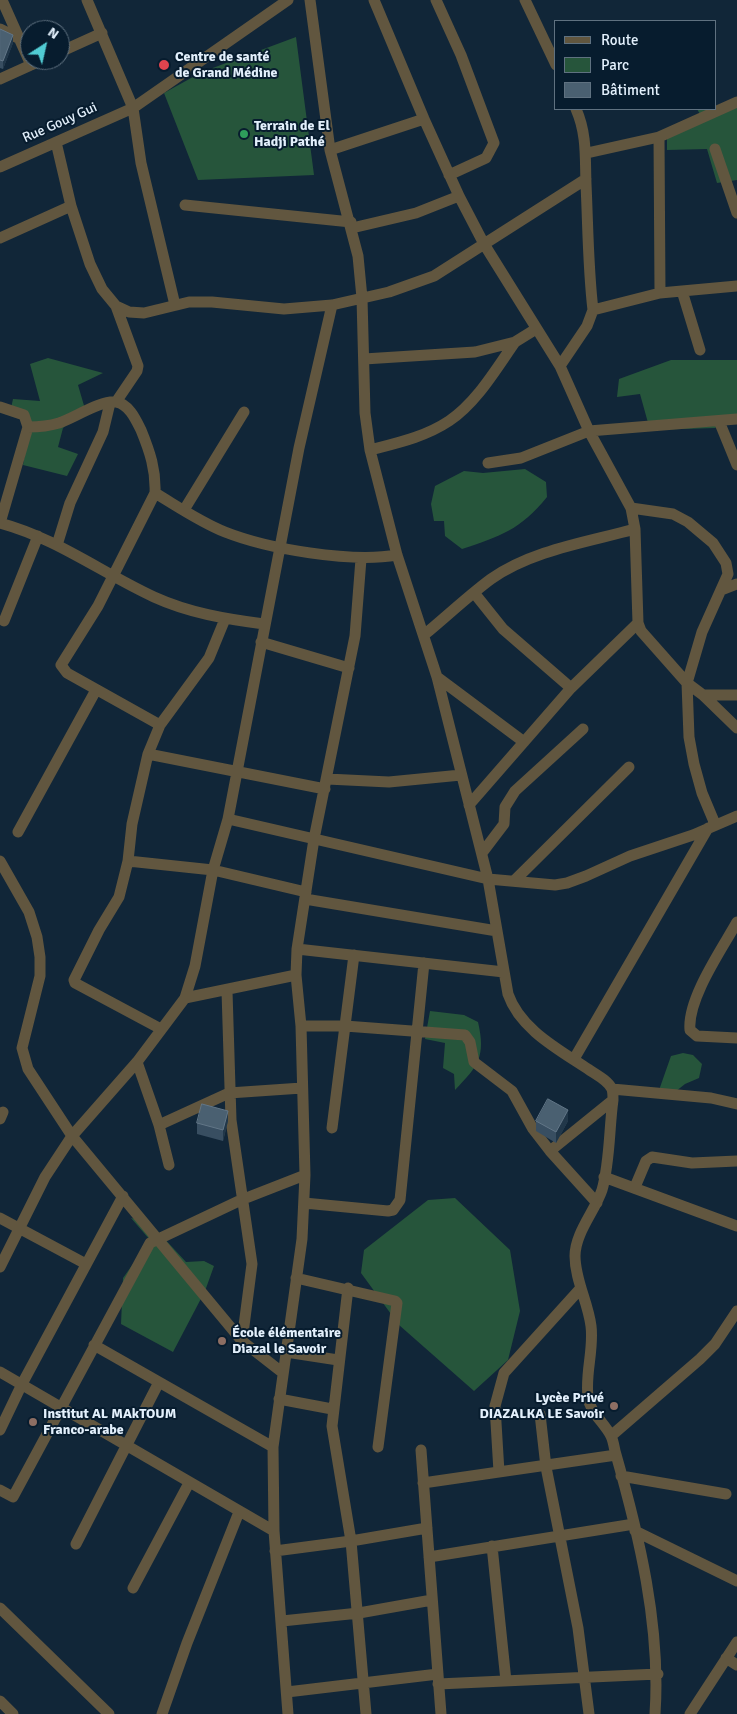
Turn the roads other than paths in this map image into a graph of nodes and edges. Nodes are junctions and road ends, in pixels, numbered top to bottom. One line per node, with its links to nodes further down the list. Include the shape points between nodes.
1 (2, 0): 10 (street)
2 (87, 0): 9 (street)
3 (288, 0): 17 (street, Rue Gouy Gui)
4 (310, 0): 23 (street)
5 (374, 0): 19 (street)
6 (436, 0): 26 (street, via 494,143 486,158)
7 (524, 0): 13 (street)
8 (0, 29): 10 (street)
9 (102, 33): 12 (street); 17 (street)
10 (18, 38): 11 (street)
11 (20, 42)
12 (70, 47)
13 (554, 61)
14 (20, 70): 15 (street)
15 (0, 79)
16 (737, 102): 20 (street)
17 (133, 108): 21 (street, Rue Gouy Gui); 39 (street, via 141,163)
18 (576, 110): 24 (street)
19 (424, 119): 23 (street); 26 (street)
20 (659, 137): 24 (street); 37 (street)
21 (56, 142): 25 (street, Rue Gouy Gui); 30 (street)
22 (714, 149): 31 (street)
23 (330, 150): 32 (street)
24 (586, 153): 27 (street)
25 (0, 167)
26 (449, 175): 28 (street)
27 (586, 179): 34 (street); 42 (street)
28 (459, 196): 32 (street, via 416,213); 34 (street)
29 (185, 205): 32 (street)
30 (72, 206): 33 (street); 41 (street, via 94,272 102,289)
31 (737, 213)
32 (351, 225): 38 (street)
33 (0, 238)
34 (484, 244): 38 (street, via 434,276); 43 (street)
35 (737, 286): 36 (street)
36 (682, 290): 37 (street); 45 (street)
37 (660, 293): 42 (street)
38 (362, 298): 40 (street); 46 (street)
39 (174, 305): 40 (street, via 212,302 284,309); 41 (street, via 144,313 129,312)
40 (332, 305): 65 (street, via 300,448)
41 (116, 306): 48 (street, via 138,371)
42 (593, 310): 47 (street, via 587,326)
43 (536, 329): 44 (street); 47 (street)
44 (516, 342): 46 (street, via 475,352); 55 (street, via 476,395 449,421 412,439)
45 (700, 350)
46 (364, 359): 55 (street, via 365,413)
47 (560, 366): 54 (street)
48 (113, 402): 53 (street, via 60,422); 58 (street, via 127,408 136,420 156,473); 64 (street, via 103,432 70,503)
49 (0, 407): 53 (street, via 24,415)
50 (244, 412): 60 (street)
51 (737, 419): 52 (street)
52 (719, 421): 54 (street); 57 (street)
53 (28, 427): 61 (street)
54 (589, 430): 56 (street, via 521,458); 59 (street)
55 (370, 450): 66 (street)
56 (488, 463)
57 (737, 465)
58 (155, 493): 60 (street); 68 (street)
59 (631, 508): 62 (street); 70 (street, via 673,514 713,543 726,563 728,574)
60 (184, 510): 65 (street, via 224,531)
61 (0, 523): 63 (street)
62 (635, 529): 71 (street, via 527,560 492,579); 74 (street)
63 (38, 536): 64 (street); 73 (street)
64 (57, 544): 68 (street)
65 (282, 548): 67 (street); 75 (street)
66 (397, 555): 67 (street); 76 (street)
67 (361, 559): 78 (street)
68 (112, 575): 72 (street, via 171,604); 82 (street, via 98,606 62,663 62,669 67,673)
69 (737, 584): 70 (street)
70 (721, 590): 80 (street, via 702,632)
71 (475, 594): 76 (street); 81 (street, via 504,629)
72 (225, 619): 75 (street); 85 (street, via 201,670)
73 (4, 621)
74 (638, 623): 80 (street, via 649,641); 81 (street)
75 (264, 624): 77 (street)
76 (424, 635): 79 (street)
77 (261, 642): 78 (street); 91 (street)
78 (349, 668): 93 (street)
79 (437, 677): 88 (street); 92 (street)
80 (686, 683): 83 (street); 97 (street, via 689,737)
81 (571, 688): 88 (street)
82 (96, 690): 85 (street); 98 (street)
83 (702, 695): 84 (street); 86 (street)
84 (737, 695)
85 (160, 725): 89 (street)
86 (737, 728)
87 (583, 729): 100 (street, via 515,791 505,807 504,824)
88 (524, 742): 94 (street)
89 (148, 754): 91 (street); 102 (street, via 132,824)
90 (629, 767): 105 (street)
91 (238, 770): 93 (street); 96 (street)
92 (461, 775): 93 (street); 94 (street)
93 (326, 784): 99 (street)
94 (469, 805): 100 (street)
95 (737, 816): 97 (street)
96 (228, 819): 99 (street); 103 (street)
97 (712, 826): 105 (street, via 567,883); 121 (street)
98 (18, 832)
99 (314, 839): 104 (street); 106 (street)
100 (482, 853): 104 (street)
101 (0, 861): 129 (street, via 29,912 40,957 40,976 22,1048 24,1058)
102 (128, 861): 103 (street); 118 (street, via 119,897 90,947 75,983)
103 (213, 870): 106 (street); 115 (street, via 196,966)
104 (488, 878): 105 (street); 108 (street)
105 (515, 880)
106 (305, 896): 108 (street); 109 (street)
107 (737, 922): 120 (street, via 705,981 690,1023 690,1030 697,1036)
108 (497, 931): 112 (street)
109 (297, 949): 110 (street); 113 (street)
110 (354, 955): 111 (street); 117 (street)
111 (424, 963): 112 (street); 119 (street)
112 (504, 972): 121 (street, via 512,1006 521,1019)
113 (296, 976): 114 (street); 116 (street)
114 (227, 991): 115 (street); 124 (street)
115 (185, 998): 118 (street)
116 (301, 1026): 117 (street); 123 (street)
117 (345, 1026): 119 (street); 128 (street)
118 (162, 1029): 122 (street)
119 (417, 1031): 130 (street, via 465,1035 470,1042 474,1062 512,1091); 138 (street, via 397,1205 388,1211)
120 (737, 1038)
121 (574, 1059): 125 (street, via 600,1077)
122 (137, 1062): 127 (street); 129 (street)
123 (302, 1088): 124 (street); 133 (street)
124 (229, 1093): 127 (street); 137 (street)
125 (612, 1094): 126 (street, via 711,1098); 130 (street); 134 (street)
126 (737, 1104)
127 (159, 1125): 132 (street)
128 (332, 1128)
129 (72, 1136): 136 (street); 142 (street, via 41,1184)
130 (550, 1151): 139 (street)
131 (737, 1161): 135 (street, via 692,1163 652,1157 646,1161)
132 (169, 1165)
133 (305, 1175): 137 (street); 138 (street)
134 (604, 1178): 135 (street); 139 (street)
135 (635, 1187): 141 (street)
136 (123, 1196): 143 (street); 144 (street)
137 (242, 1200): 143 (street); 150 (street, via 252,1264)
138 (304, 1203): 146 (street)
139 (597, 1203): 148 (street, via 575,1256)
140 (0, 1218): 142 (street)
141 (737, 1226)
142 (20, 1230): 144 (street); 145 (street)
143 (157, 1239): 150 (street); 151 (street, via 150,1243)
144 (86, 1264): 156 (street)
145 (0, 1267)
146 (296, 1278): 147 (street); 152 (street)
147 (348, 1288): 153 (street); 166 (street, via 395,1301 398,1306)
148 (580, 1288): 163 (street, via 591,1323 588,1398); 170 (street, via 504,1373 495,1406)
149 (737, 1311): 163 (street, via 715,1344 700,1359)
150 (242, 1341): 155 (street)
151 (94, 1345): 157 (street); 159 (street)
152 (286, 1352): 153 (street); 155 (street)
153 (338, 1360): 160 (street)
154 (0, 1372): 156 (street)
155 (283, 1373): 158 (street)
156 (22, 1384): 159 (street); 162 (street)
157 (158, 1384): 164 (street); 165 (street)
158 (279, 1400): 160 (street); 165 (street)
159 (61, 1408): 164 (street); 174 (street, via 13,1498)
160 (332, 1409): 181 (street, via 334,1447)
161 (540, 1414): 169 (street)
162 (0, 1430)
163 (611, 1436): 168 (street)
164 (126, 1446): 172 (street); 182 (street)
165 (273, 1448): 179 (street)
166 (378, 1448)
167 (421, 1450): 173 (street)
168 (616, 1456): 169 (street); 171 (street)
169 (546, 1467): 170 (street); 180 (street)
170 (499, 1472): 173 (street)
171 (621, 1476): 175 (street); 177 (street)
172 (189, 1483): 176 (street); 187 (street)
173 (423, 1483): 178 (street)
174 (0, 1490)
175 (726, 1494)
176 (239, 1512): 179 (street); 204 (street)
177 (634, 1527): 180 (street); 186 (street); 195 (street, via 650,1602)
178 (427, 1528): 181 (street); 185 (street)
179 (274, 1531): 184 (street)
180 (560, 1536): 183 (street); 196 (street)
181 (351, 1541): 184 (street); 190 (street)
182 (76, 1544)
183 (492, 1546): 185 (street); 198 (street)
184 (275, 1551): 191 (street)
185 (429, 1557): 188 (street)
186 (737, 1581)
187 (133, 1588)
188 (432, 1600): 190 (street); 197 (street)
189 (0, 1608): 203 (street)
190 (359, 1613): 191 (street); 199 (street)
191 (282, 1622): 200 (street)
192 (737, 1642): 193 (street)
193 (726, 1658): 194 (street); 210 (street)
194 (737, 1666)
195 (658, 1674): 196 (street); 209 (street)
196 (585, 1677): 198 (street); 208 (street)
197 (438, 1679): 198 (street); 199 (street); 207 (street)
198 (506, 1681)
199 (364, 1684): 200 (street); 206 (street)
200 (287, 1692): 205 (street)
201 (0, 1701): 202 (street)
202 (13, 1714)
203 (109, 1714)
204 (162, 1714)
205 (288, 1714)
206 (366, 1714)
207 (441, 1714)
208 (589, 1714)
209 (655, 1714)
210 (690, 1714)

